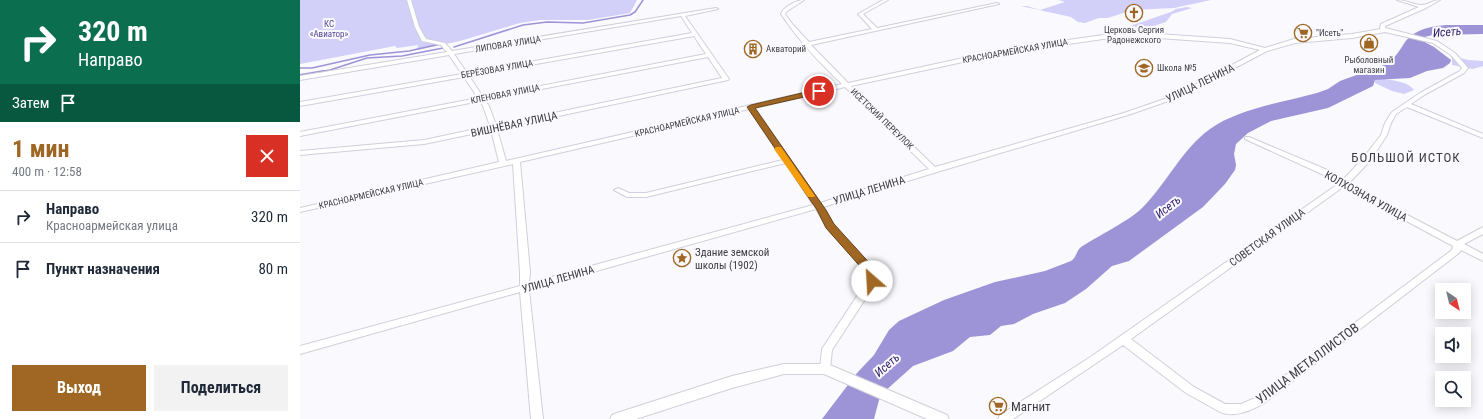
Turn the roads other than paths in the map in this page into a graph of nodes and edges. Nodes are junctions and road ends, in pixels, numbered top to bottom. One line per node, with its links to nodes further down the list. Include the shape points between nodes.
1 (409, 0): 16 (street, via 424,40 441,42)
2 (802, 0): 14 (street, ИСЕТСКИЙ ПЕРЕУЛОК, via 787,8 783,14)
3 (886, 0): 10 (street, via 860,14)
4 (1399, 0): 7 (street)
5 (1438, 0): 7 (street)
6 (997, 4): 10 (street)
7 (1424, 7): 11 (street, via 1383,26)
8 (716, 9): 9 (street, ЛИПОВАЯ УЛИЦА)
9 (682, 15): 12 (street); 16 (street, ЛИПОВАЯ УЛИЦА)
10 (875, 29): 14 (street)
11 (1385, 30): 13 (street, УЛИЦА ЛЕНИНА); 15 (street, УЛИЦА ЛЕНИНА, via 1304,40)
12 (695, 34): 17 (street); 18 (street, БЕРЁЗОВАЯ УЛИЦА)
13 (1422, 38): 23 (street, СОВЕТСКАЯ УЛИЦА, via 1441,45 1465,68)
14 (808, 44): 20 (street, ИСЕТСКИЙ ПЕРЕУЛОК)
15 (1265, 50): 20 (street, КРАСНОАРМЕЙСКАЯ УЛИЦА, via 1246,44 1194,38 1117,35 1005,51); 33 (street, УЛИЦА ЛЕНИНА, via 1178,96)
16 (451, 53): 18 (street); 19 (street, ЛИПОВАЯ УЛИЦА)
17 (710, 55): 21 (street, КЛЕНОВАЯ УЛИЦА); 25 (street, ВИШНЁВАЯ УЛИЦА, via 726,79)
18 (464, 75): 21 (street); 22 (street, БЕРЁЗОВАЯ УЛИЦА)
19 (300, 78)
20 (847, 85): 24 (street, КРАСНОАРМЕЙСКАЯ УЛИЦА); 33 (street, ИСЕТСКИЙ ПЕРЕУЛОК)
21 (482, 99): 25 (street); 26 (street, КЛЕНОВАЯ УЛИЦА)
22 (300, 104)
23 (1407, 105): 27 (street); 34 (street, СОВЕТСКАЯ УЛИЦА, via 1394,113 1384,135 1367,159)
24 (751, 107): 30 (street, КРАСНОАРМЕЙСКАЯ УЛИЦА); 31 (street)
25 (494, 128): 29 (street, ВИШНЁВАЯ УЛИЦА, via 424,142); 32 (street)
26 (300, 134)
27 (1483, 136)
28 (1247, 138): 34 (street, КОЛХОЗНАЯ УЛИЦА)
29 (300, 153)
30 (516, 161): 32 (street, КРАСНОАРМЕЙСКАЯ УЛИЦА); 41 (street, via 525,272)
31 (786, 161): 35 (street, via 646,195 627,195); 36 (street)
32 (504, 164): 37 (street, КРАСНОАРМЕЙСКАЯ УЛИЦА)
33 (934, 170): 36 (street, УЛИЦА ЛЕНИНА)
34 (1344, 183): 39 (street, КОЛХОЗНАЯ УЛИЦА, via 1350,189); 42 (street, СОВЕТСКАЯ УЛИЦА)
35 (618, 190)
36 (818, 206): 41 (street, УЛИЦА ЛЕНИНА); 44 (street, via 830,226 870,271 872,281 827,349)
37 (300, 210)
38 (1483, 230): 39 (street, УЛИЦА МЕТАЛЛИСТОВ)
39 (1458, 244): 40 (street, КОЛХОЗНАЯ УЛИЦА); 42 (street, УЛИЦА МЕТАЛЛИСТОВ, via 1456,251 1259,401 1242,409 1224,410 1209,402)
40 (1483, 258)
41 (524, 289): 43 (street, УЛИЦА ЛЕНИНА); 45 (street)
42 (1123, 339): 48 (street, СОВЕТСКАЯ УЛИЦА)
43 (300, 350)
44 (830, 371): 46 (main road, via 784,369 740,380); 47 (main road)
45 (537, 419)
46 (617, 419)
47 (942, 419)
48 (1004, 419)

